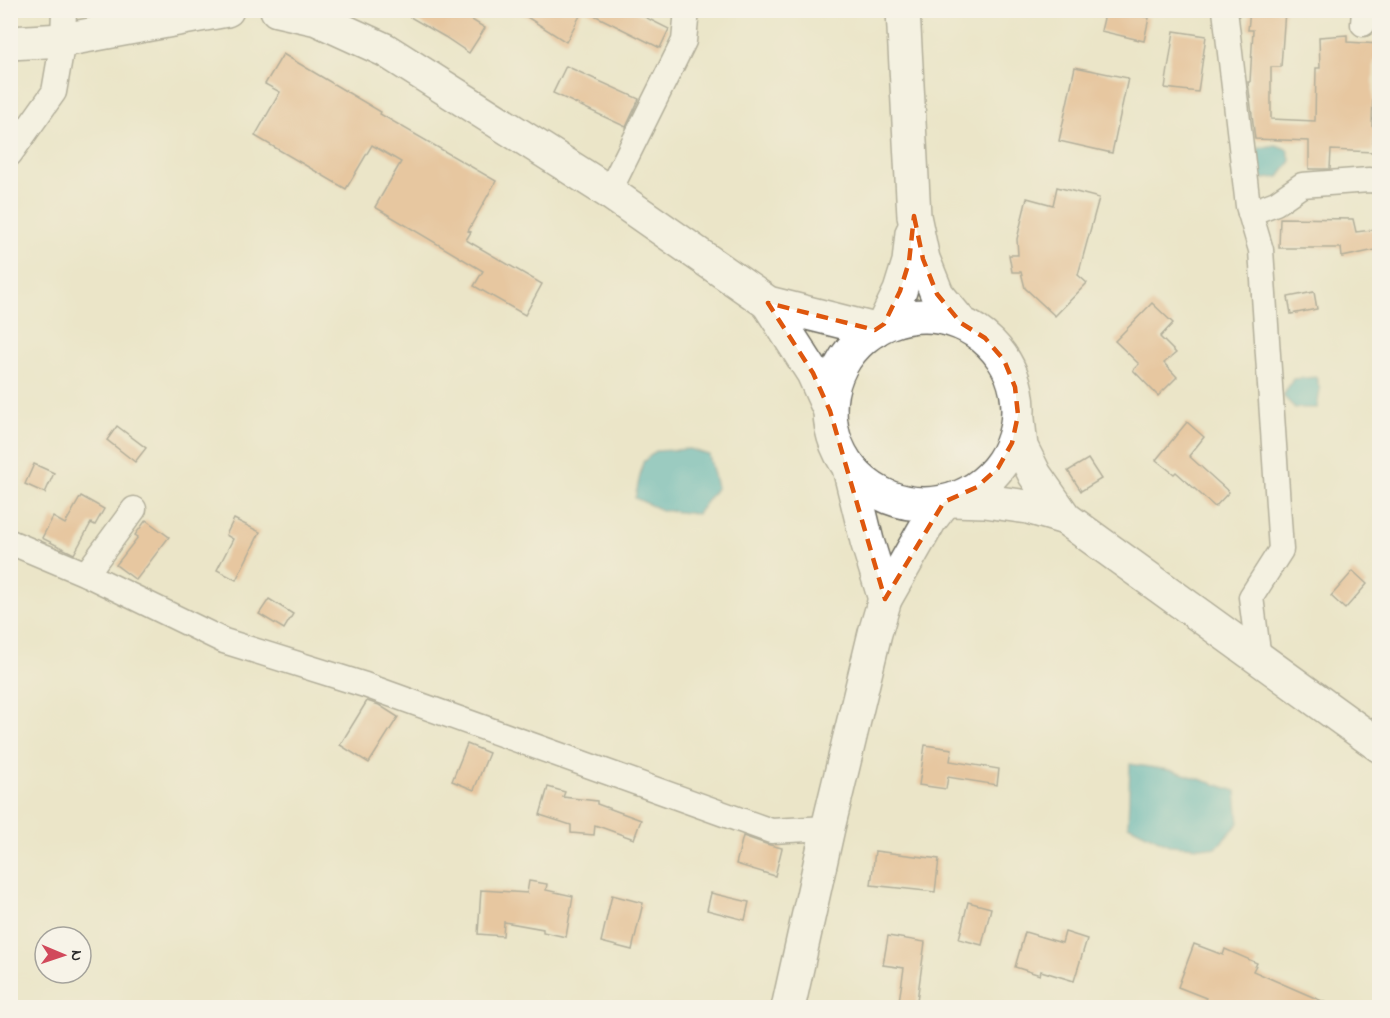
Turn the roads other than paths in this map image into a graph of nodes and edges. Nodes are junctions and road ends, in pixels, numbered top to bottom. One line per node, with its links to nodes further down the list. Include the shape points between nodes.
1 (227, 10): 6 (main road)
2 (277, 10): 10 (main road, via 317,19 385,50)
3 (687, 10): 10 (street, via 684,41)
4 (903, 10): 12 (main road)
5 (1219, 11): 11 (street)
6 (67, 22): 7 (main road); 8 (street, via 54,92)
7 (10, 43)
8 (10, 154)
9 (1380, 181): 11 (street, via 1302,185 1276,203)
10 (609, 192): 13 (main road)
11 (1250, 213): 25 (street, via 1261,250 1281,550 1251,597)
12 (914, 216): 14 (main road, via 923,259 937,294); 15 (main road, via 909,262 900,291)
13 (768, 303): 15 (main road); 16 (main road, via 813,373)
14 (961, 323): 15 (main road, via 936,316 909,316); 17 (main road, via 985,338 1004,360 1015,387)
15 (879, 327): 16 (main road, via 845,358 834,382)
16 (830, 411): 18 (main road, via 838,450)
17 (1017, 415): 19 (main road, via 1012,443 998,468 977,488); 21 (main road, via 1021,447)
18 (849, 468): 19 (main road, via 876,491 909,503); 24 (main road)
19 (948, 501): 21 (main road, via 1028,507); 24 (main road, via 930,520)
20 (134, 509): 23 (street)
21 (1065, 518): 25 (main road)
22 (10, 542): 23 (street)
23 (86, 574): 27 (street, via 224,641 364,685 771,831)
24 (885, 599): 27 (main road)
25 (1259, 659): 26 (main road)
26 (1380, 746)
27 (828, 828): 28 (main road)
28 (788, 1008)

